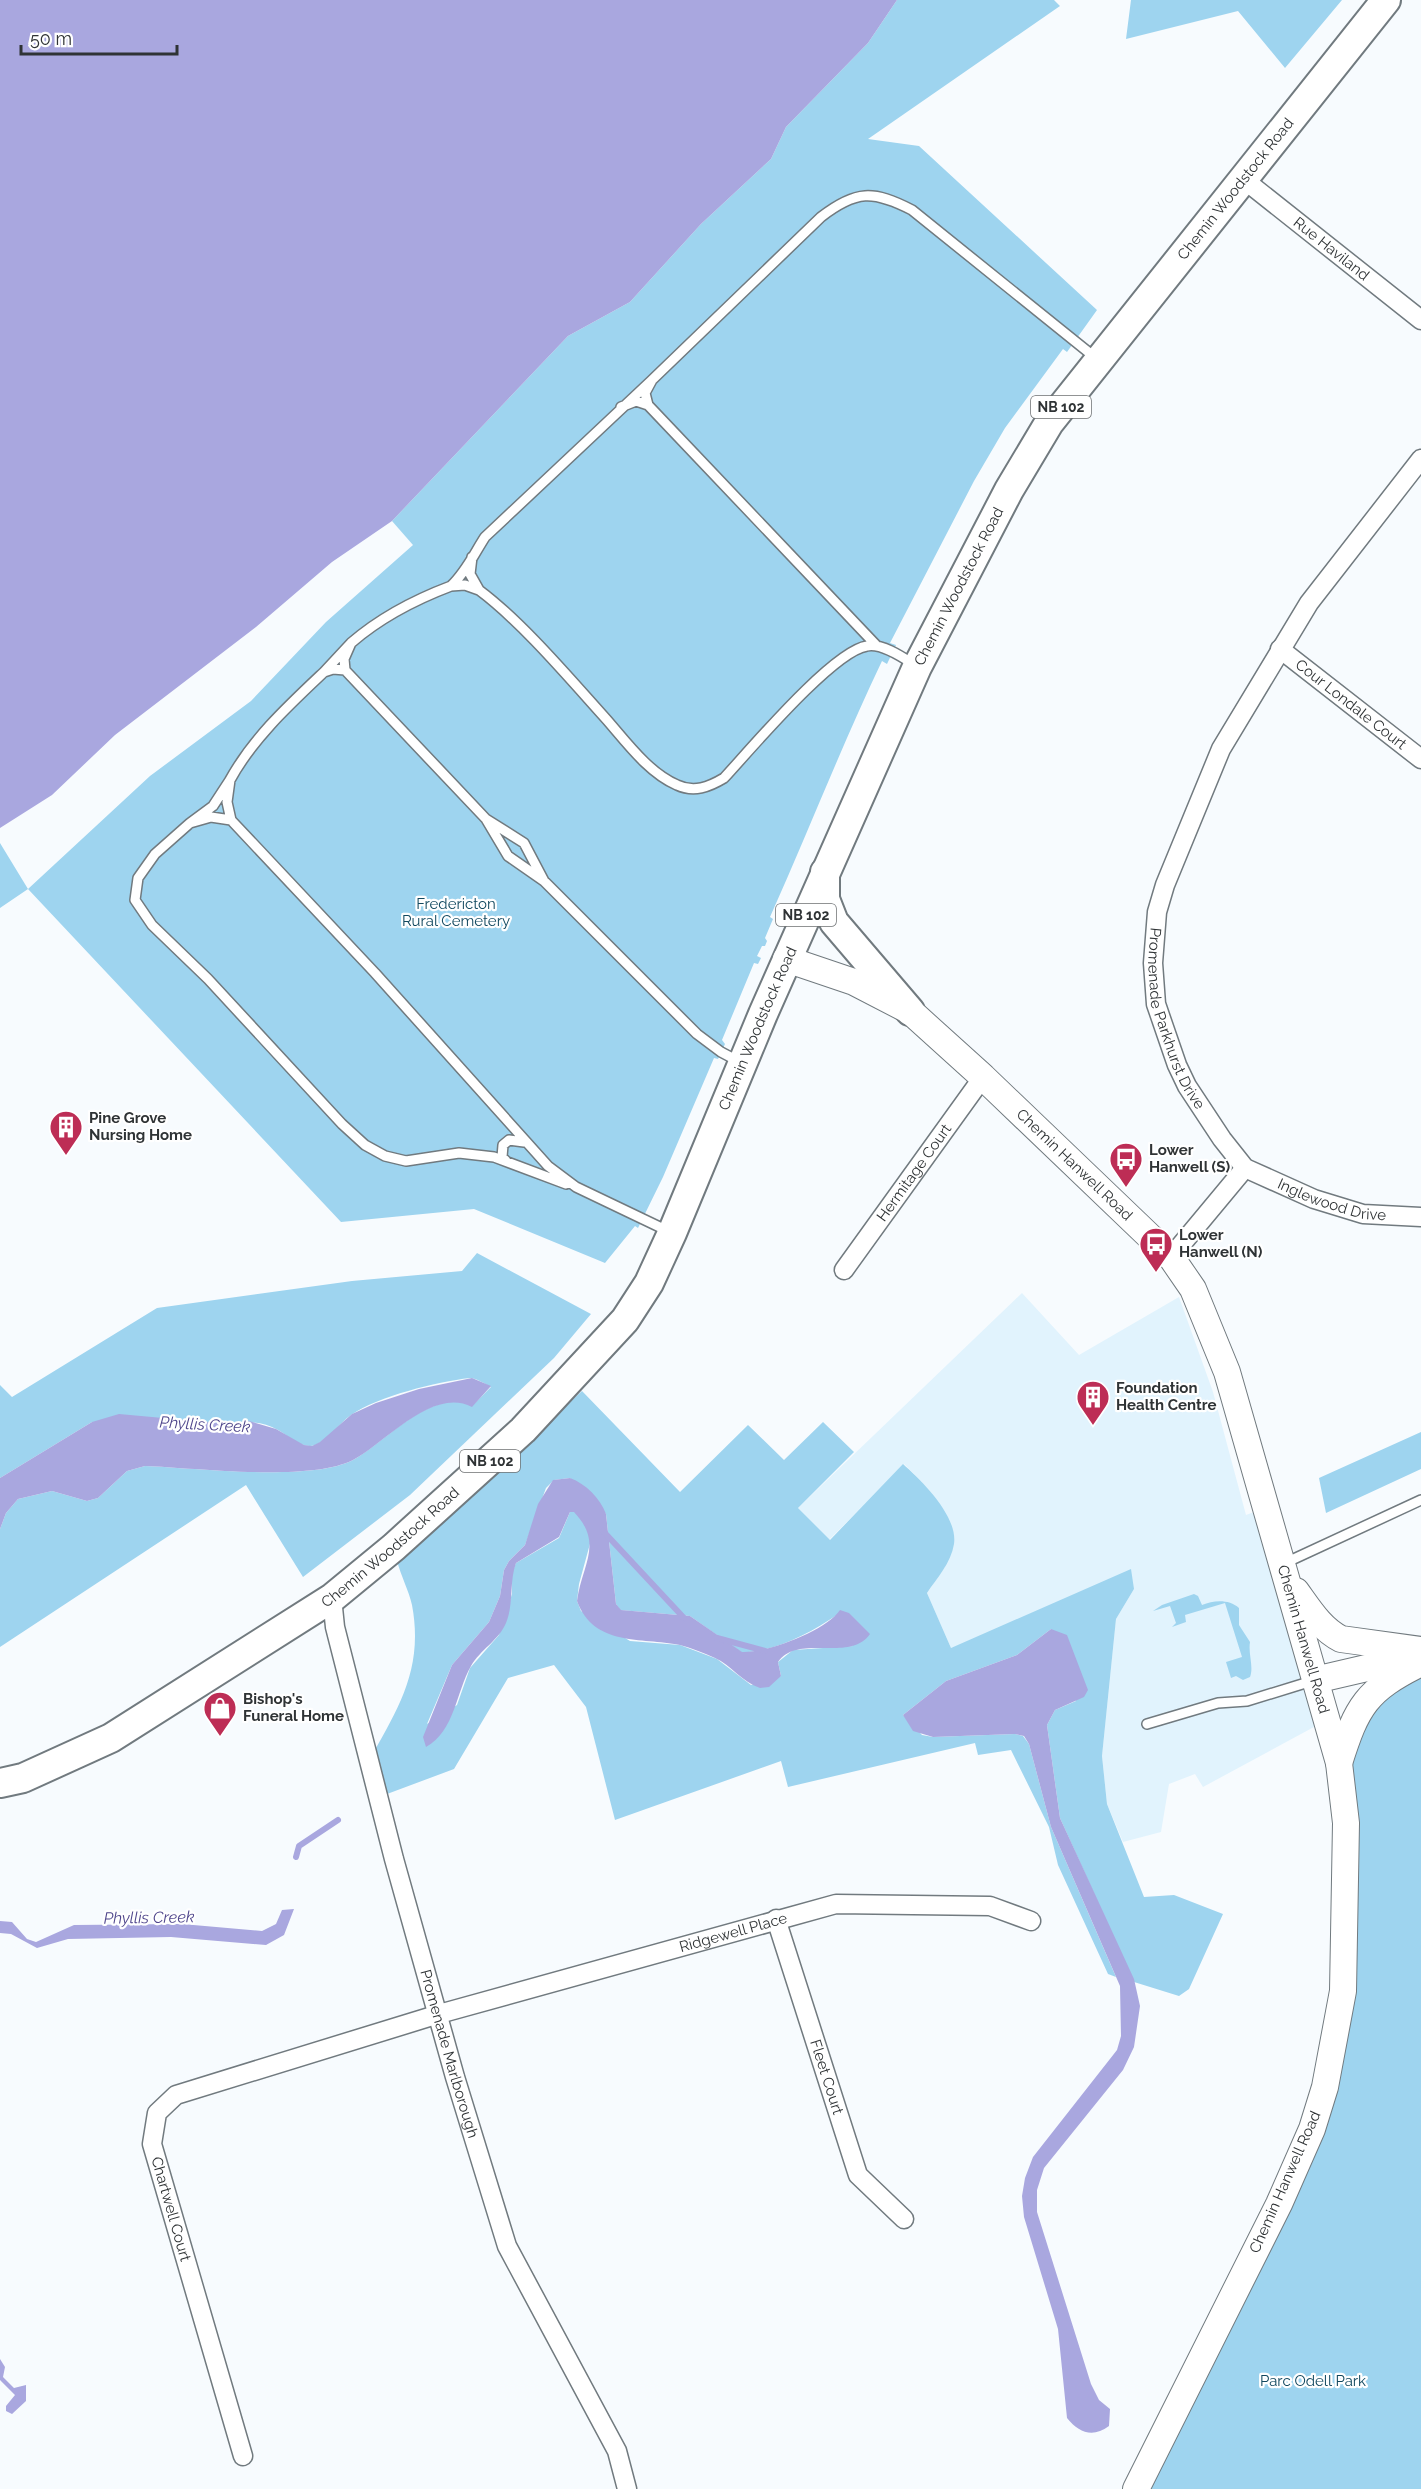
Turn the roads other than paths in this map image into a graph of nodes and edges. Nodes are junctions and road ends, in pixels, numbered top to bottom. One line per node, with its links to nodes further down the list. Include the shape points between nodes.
1 (1386, 0): 2 (main road, Chemin Woodstock Road / NB 102)
2 (1242, 178): 3 (street, Rue Haviland); 4 (main road, Chemin Woodstock Road / NB 102)
3 (1421, 320)
4 (1099, 360): 5 (lane, via 912,210 874,195 841,202 821,217); 17 (main road, Chemin Woodstock Road / NB 102, via 1049,423 1009,490)
5 (652, 381): 6 (lane, via 645,393); 7 (lane)
6 (648, 405): 7 (lane, via 636,401); 12 (lane)
7 (621, 406): 9 (lane, via 485,537)
8 (1421, 459): 16 (street, Promenade Parkhurst Drive, via 1309,603)
9 (472, 557): 10 (lane, via 464,573); 11 (lane, via 470,574)
10 (451, 585): 11 (lane); 13 (lane, via 386,616)
11 (479, 590): 15 (lane, via 551,660 639,756 677,786 695,789 710,787 724,778 802,695)
12 (862, 630): 14 (lane); 15 (lane, via 862,641)
13 (351, 643): 18 (lane, via 344,659); 19 (lane)
14 (876, 645): 15 (lane); 17 (lane)
15 (855, 649)
16 (1280, 649): 20 (street, Cour Londale Court); 33 (street, Promenade Parkhurst Drive, via 1221,749 1174,859 1157,912 1153,955 1156,1004 1177,1065 1187,1086)
17 (917, 666): 25 (main road, Chemin Woodstock Road / NB 102)
18 (345, 670): 19 (lane); 22 (lane)
19 (324, 672): 21 (lane, via 244,755)
20 (1421, 759)
21 (230, 780): 23 (lane, via 226,802); 24 (lane, via 213,806)
22 (486, 819): 26 (lane, via 508,856); 26 (lane, via 524,843)
23 (231, 820): 24 (lane, via 211,817); 31 (lane, via 406,1007)
24 (190, 823): 32 (lane, via 155,854 138,878 135,900 152,925 365,1145 406,1161 459,1153)
25 (825, 871): 27 (main road, Chemin Woodstock Road / NB 102); 28 (main road, via 825,899 834,922)
26 (544, 881): 29 (lane, via 697,1035)
27 (786, 959): 28 (main road, Chemin Hanwell Road, via 854,982); 29 (main road, Chemin Woodstock Road / NB 102)
28 (910, 1011): 30 (main road, Chemin Hanwell Road)
29 (742, 1063): 36 (main road, Chemin Woodstock Road / NB 102)
30 (983, 1077): 37 (main road, Chemin Hanwell Road); 38 (street, Hermitage Court)
31 (524, 1142): 32 (lane, via 509,1140 503,1145 502,1157); 34 (lane)
32 (508, 1162): 34 (lane)
33 (1245, 1168): 35 (street, Inglewood Drive, via 1314,1200 1364,1214); 37 (street)
34 (576, 1187): 36 (lane)
35 (1421, 1217)
36 (672, 1233): 41 (main road, Chemin Woodstock Road / NB 102, via 649,1283 625,1320 570,1383 454,1494)
37 (1172, 1257): 40 (main road, Chemin Hanwell Road, via 1193,1289 1227,1372)
38 (844, 1269)
39 (1421, 1500): 40 (lane)
40 (1284, 1570): 42 (main road, via 1315,1618 1331,1634 1357,1643); 45 (main road, Chemin Hanwell Road)
41 (332, 1598): 48 (main road, Chemin Woodstock Road / NB 102, via 111,1737 23,1778); 51 (street, Promenade Marlborough, via 335,1627 368,1762)
42 (1421, 1650)
43 (1421, 1655): 45 (main road)
44 (1421, 1663): 47 (main road, via 1370,1696 1352,1722)
45 (1315, 1680): 46 (lane, via 1247,1701 1218,1703); 47 (main road, Chemin Hanwell Road)
46 (1147, 1724)
47 (1339, 1763): 55 (main road, Chemin Hanwell Road, via 1346,1823 1343,1992 1325,2087 1312,2129 1279,2204)
48 (0, 1783)
49 (776, 1919): 50 (street, Ridgewell Place, via 836,1904 990,1906); 51 (street, Ridgewell Place); 52 (street, Fleet Court, via 858,2175)
50 (1031, 1921)
51 (439, 2014): 53 (street, Chartwell Court, via 176,2095 157,2114 152,2144); 54 (street, Promenade Marlborough, via 507,2246 617,2451)
52 (904, 2219)
53 (243, 2456)
54 (627, 2489)
55 (1136, 2489)

